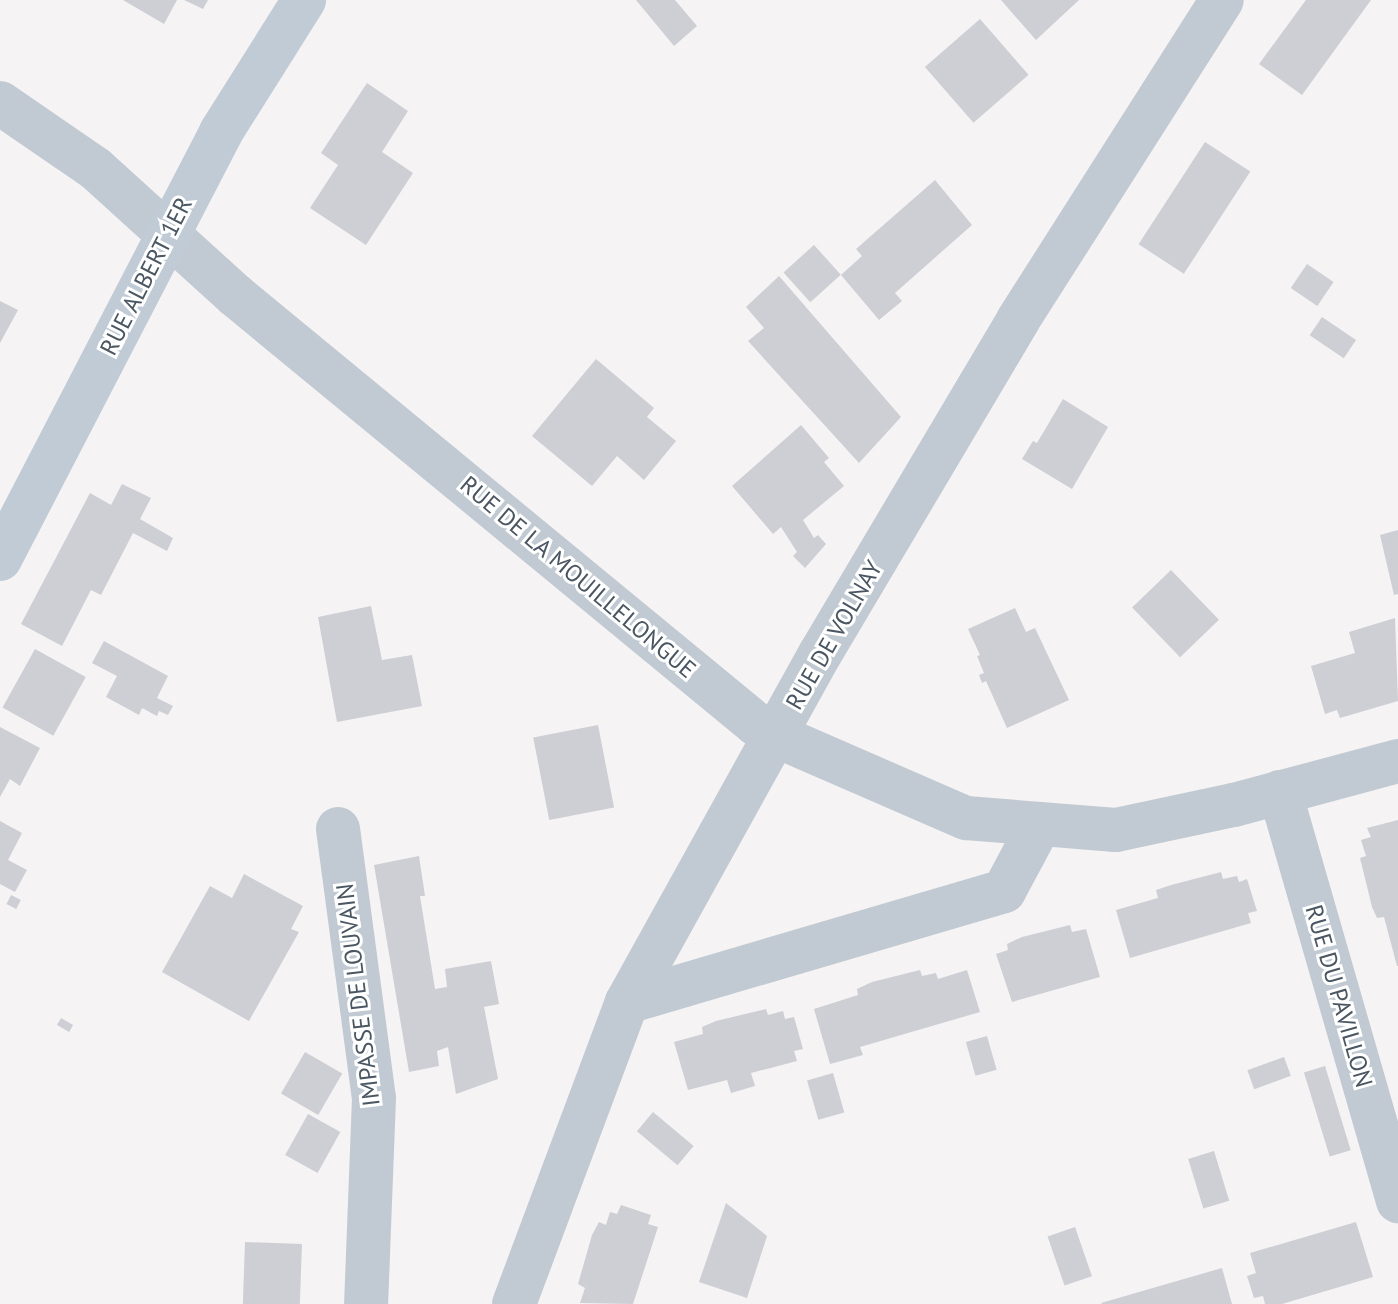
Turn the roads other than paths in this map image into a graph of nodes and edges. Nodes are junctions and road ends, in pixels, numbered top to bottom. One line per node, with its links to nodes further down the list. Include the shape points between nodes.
1 (304, 0): 4 (main road, RUE ALBERT 1ER, via 221,132)
2 (1222, 0): 6 (street, RUE DE VOLNAY, via 1018,320)
3 (0, 103): 4 (street, RUE DE LA MOUILLELONGUE, via 96,169)
4 (168, 233): 5 (main road, RUE ALBERT 1ER); 6 (street, RUE DE LA MOUILLELONGUE, via 235,295)
5 (0, 559)
6 (777, 736): 9 (street, RUE DE LA MOUILLELONGUE, via 966,818); 11 (street, RUE DE VOLNAY)
7 (1398, 761): 8 (street, RUE DE LA MOUILLELONGUE)
8 (1280, 792): 9 (street, RUE DE LA MOUILLELONGUE, via 1116,830); 12 (street, RUE DU PAVILLON)
9 (1040, 824): 11 (street, via 1004,891)
10 (338, 829): 13 (street, IMPASSE DE LOUVAIN, via 374,1098)
11 (627, 1002): 14 (street, RUE DE VOLNAY)
12 (1398, 1201)
13 (366, 1304)
14 (514, 1304)

